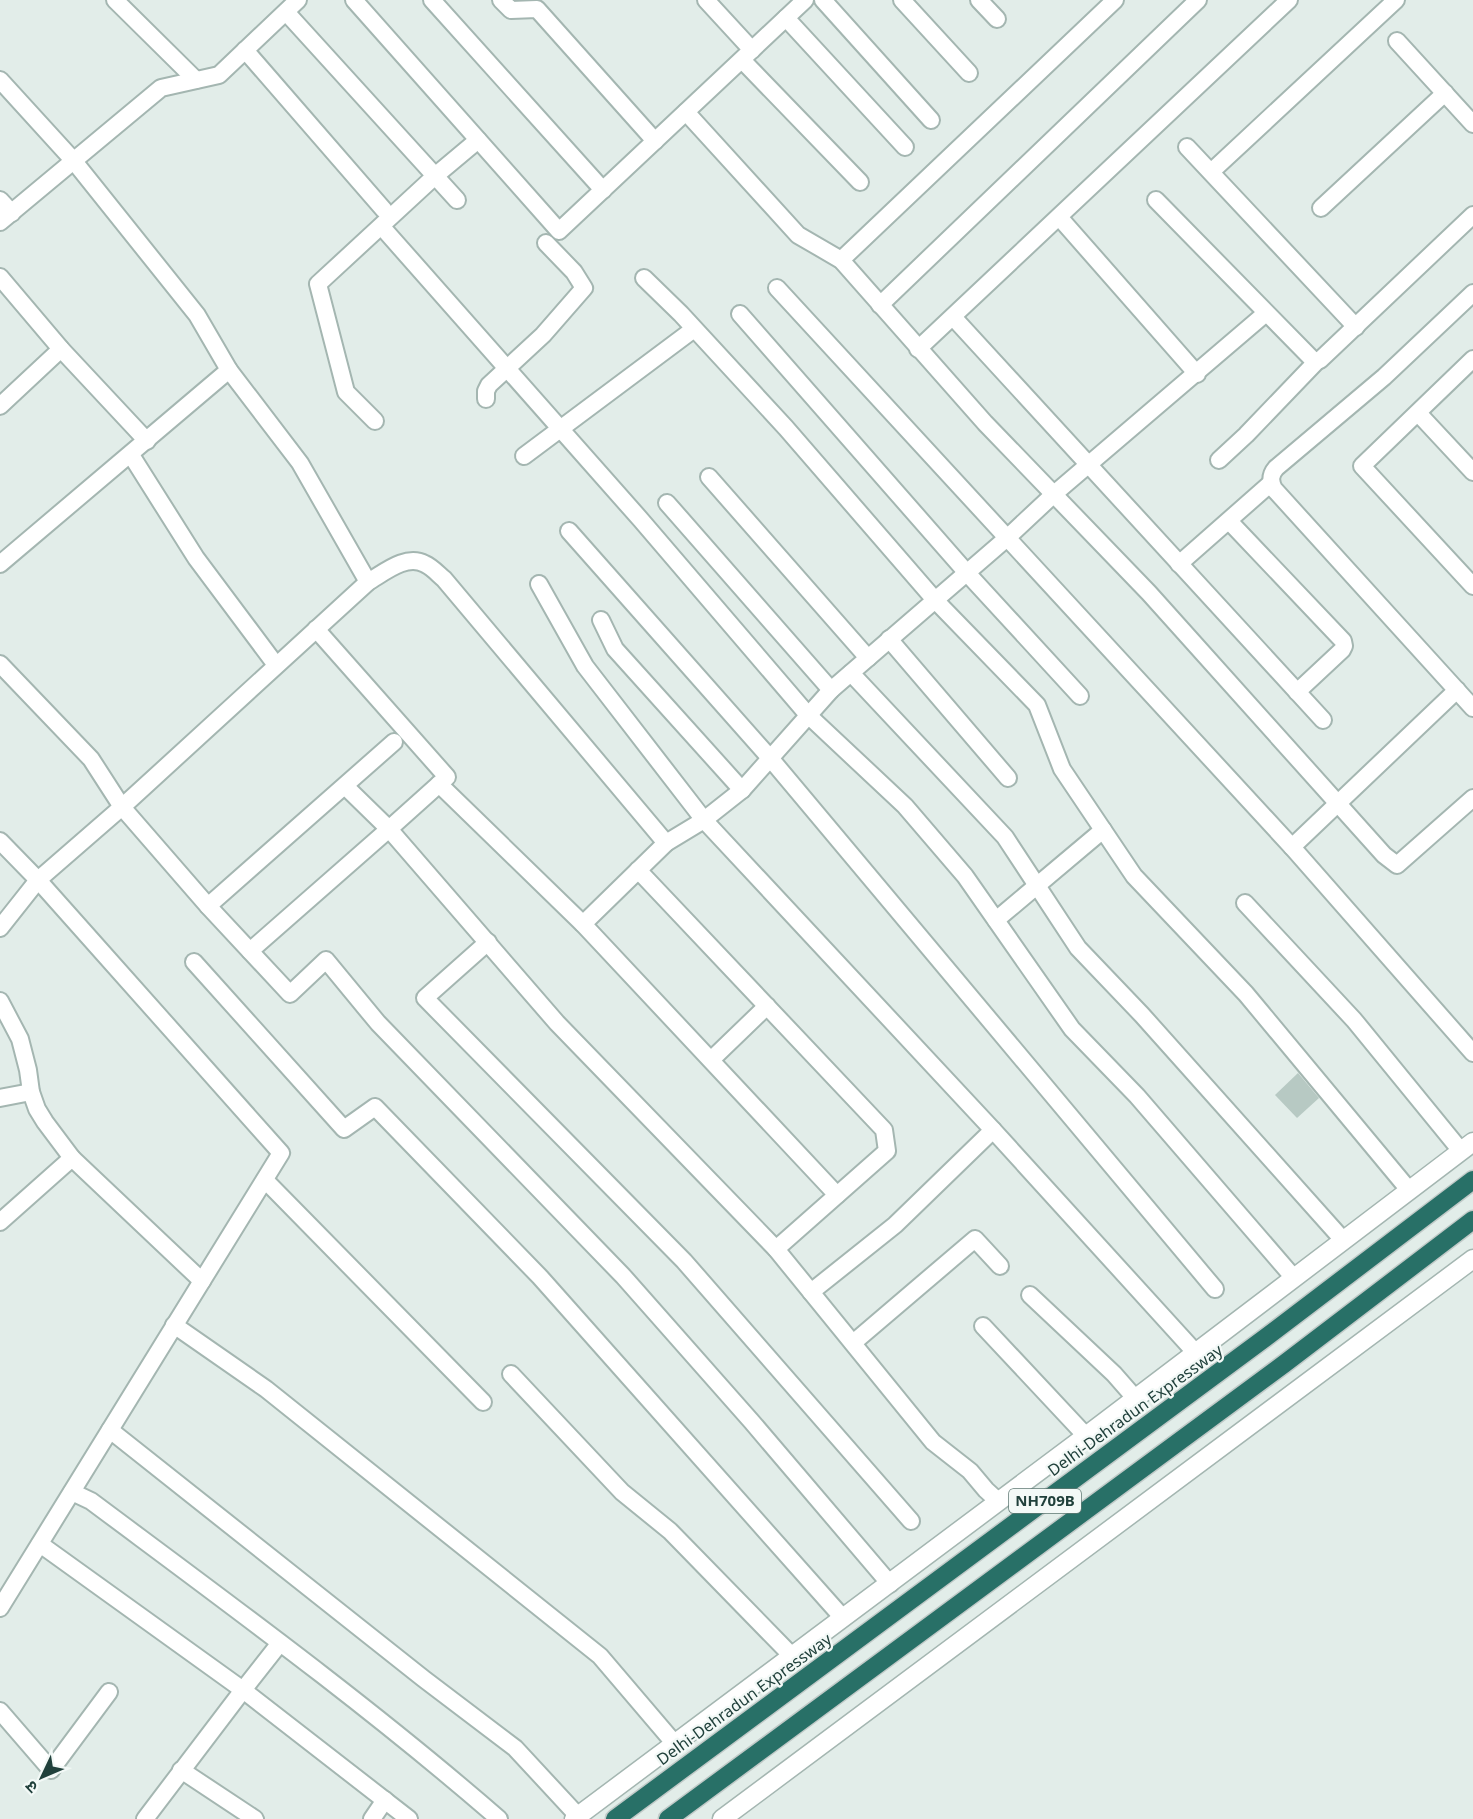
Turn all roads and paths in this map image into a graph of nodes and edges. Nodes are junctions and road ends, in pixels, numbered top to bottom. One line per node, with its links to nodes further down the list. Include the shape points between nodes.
1 (116, 0): 22 (street)
2 (354, 0): 27 (street)
3 (432, 0): 35 (street)
4 (501, 0): 28 (street, via 511,10 537,9)
5 (706, 0): 19 (street)
6 (805, 0): 15 (street)
7 (823, 0): 25 (street)
8 (902, 0): 20 (street)
9 (979, 0): 16 (street)
10 (1115, 0): 45 (street)
11 (1198, 0): 50 (street)
12 (1289, 0): 41 (street)
13 (1396, 0): 32 (street)
14 (289, 5): 18 (street); 33 (street)
15 (786, 18): 19 (street); 29 (street)
16 (997, 19)
17 (1397, 41): 23 (street)
18 (245, 50): 22 (street, via 219,75); 43 (street)
19 (747, 55): 24 (street); 34 (street)
20 (969, 73)
21 (0, 80): 31 (street)
22 (196, 80): 31 (street, via 161,88)
23 (1445, 93): 26 (street); 39 (street)
24 (686, 112): 28 (street); 45 (street, via 798,235)
25 (931, 120)
26 (1473, 124)
27 (478, 140): 33 (street); 35 (street, via 560,231)
28 (655, 141): 35 (street)
29 (905, 147)
30 (1187, 147): 32 (street)
31 (73, 160): 42 (street); 61 (street, via 197,315)
32 (1211, 172): 54 (street)
33 (435, 176): 37 (street); 43 (street)
34 (860, 182)
35 (603, 190)
36 (0, 200): 42 (street)
37 (457, 200)
38 (1156, 200): 51 (street)
39 (1321, 208)
40 (1473, 215): 54 (street)
41 (1059, 217): 53 (street); 62 (street)
42 (6, 218)
43 (383, 219): 60 (street); 66 (street, via 318,284 346,393)
44 (546, 243): 60 (street, via 584,288 543,335)
45 (841, 260): 50 (street)
46 (0, 276): 56 (street)
47 (644, 278): 55 (street)
48 (777, 288): 80 (street)
49 (1473, 293): 75 (street, via 1384,377 1276,468)
50 (880, 305): 57 (street)
51 (1266, 313): 58 (street, via 1308,357); 62 (street)
52 (740, 314): 83 (street)
53 (953, 317): 57 (street); 72 (street)
54 (1356, 327): 58 (street)
55 (694, 329): 67 (street); 87 (street)
56 (61, 349): 64 (street); 68 (street)
57 (918, 349): 76 (street)
58 (1317, 361): 71 (street)
59 (1471, 365): 65 (street)
60 (507, 368): 63 (street, via 489,385); 67 (street)
61 (229, 370): 68 (street); 84 (street, via 300,463)
62 (1197, 374): 72 (street)
63 (486, 399)
64 (0, 406)
65 (1418, 413): 73 (street); 86 (street, via 1362,466)
66 (375, 421)
67 (560, 428): 70 (street); 100 (street)
68 (147, 441): 69 (street)
69 (131, 455): 81 (street); 93 (street, via 196,558)
70 (524, 456)
71 (1219, 460)
72 (1089, 465): 76 (street); 82 (street)
73 (1473, 472)
74 (709, 477): 91 (street)
75 (1271, 483): 78 (street); 96 (street)
76 (1054, 494): 80 (street); 109 (street, via 1149,593)
77 (667, 502): 95 (street)
78 (1229, 521): 82 (street); 97 (street, via 1343,641 1342,650)
79 (569, 531): 103 (street)
80 (1007, 538): 83 (street); 116 (street)
81 (0, 564)
82 (1179, 564): 97 (street)
83 (968, 573): 87 (street); 98 (street)
84 (368, 582): 89 (street); 115 (street, via 412,560 425,564 444,579)
85 (539, 584): 111 (street, via 585,666)
86 (1473, 586)
87 (935, 600): 90 (street); 113 (street, via 1037,705 1062,769)
88 (601, 620): 107 (street, via 615,649)
89 (316, 629): 93 (street); 105 (street, via 447,777)
90 (890, 639): 91 (street); 104 (street)
91 (867, 658): 94 (street)
92 (0, 664): 110 (street, via 91,759)
93 (276, 665): 110 (street)
94 (851, 673): 95 (street); 119 (street, via 1005,837)
95 (831, 690): 100 (street)
96 (1457, 690): 99 (street); 109 (street)
97 (1297, 692): 101 (street)
98 (1080, 696)
99 (1473, 708)
100 (808, 715): 103 (street); 122 (street, via 905,806 965,876)
101 (1323, 720)
102 (394, 742): 106 (street)
103 (770, 758): 107 (street); 149 (street)
104 (1008, 778)
105 (439, 784): 112 (street); 123 (street)
106 (346, 787): 112 (street); 121 (street)
107 (742, 790): 111 (street)
108 (1473, 798): 109 (street, via 1397,866)
109 (1337, 803): 116 (street)
110 (122, 807): 118 (street); 121 (street)
111 (704, 820): 115 (street); 134 (street)
112 (389, 829): 125 (street); 126 (street)
113 (1103, 830): 119 (street); 139 (street, via 1134,876 1246,994)
114 (0, 841): 118 (street)
115 (666, 843): 117 (street)
116 (1292, 847): 130 (street)
117 (638, 870): 123 (street); 129 (street)
118 (38, 880): 124 (street); 137 (street, via 281,1153)
119 (1036, 885): 122 (street); 143 (street, via 1078,948)
120 (1245, 903): 135 (street, via 1354,1020)
121 (208, 906): 126 (street)
122 (996, 920): 146 (street, via 1072,1029 1137,1096)
123 (583, 924): 131 (street)
124 (0, 928)
125 (488, 942): 144 (street, via 556,1023); 163 (street, via 425,998 684,1261)
126 (250, 951): 165 (street, via 290,994 326,960 378,1023 622,1276)
127 (194, 962): 167 (street, via 344,1129 375,1107 540,1277)
128 (0, 1001): 132 (street, via 20,1039)
129 (767, 1006): 131 (street); 140 (street, via 884,1130 887,1151)
130 (1473, 1053)
131 (711, 1060): 140 (street)
132 (31, 1092): 133 (street); 136 (street, via 41,1115)
133 (0, 1098)
134 (993, 1130): 150 (street, via 895,1225); 155 (street)
135 (1457, 1140): 139 (street)
136 (72, 1158): 142 (street); 148 (street)
137 (264, 1180): 148 (street); 158 (street)
138 (1473, 1180): 182 (highway, Delhi-Dehradun Expressway / NH709B)
139 (1404, 1184): 143 (street)
140 (837, 1195): 144 (street)
141 (1473, 1220): 183 (highway, NH709B)
142 (0, 1222)
143 (1338, 1235): 146 (street)
144 (776, 1249): 150 (street)
145 (1473, 1259): 184 (street)
146 (1283, 1265): 155 (street)
147 (1000, 1266): 154 (street, via 975,1239)
148 (202, 1281): 152 (street)
149 (1215, 1289)
150 (811, 1292): 154 (street)
151 (1030, 1295): 157 (street)
152 (174, 1325): 159 (street); 173 (street, via 267,1389 600,1656)
153 (983, 1326): 160 (street)
154 (853, 1343): 162 (street, via 933,1442 970,1471)
155 (1196, 1352): 157 (street)
156 (511, 1374): 169 (street, via 622,1492 670,1531)
157 (1124, 1386): 160 (street)
158 (483, 1402)
159 (110, 1430): 161 (street); 176 (street, via 515,1748)
160 (1086, 1436): 162 (street)
161 (72, 1492): 164 (street); 168 (street, via 91,1501)
162 (992, 1496): 165 (street)
163 (911, 1521)
164 (40, 1544): 166 (street); 170 (street)
165 (890, 1584): 167 (street)
166 (0, 1608)
167 (843, 1618): 169 (street)
168 (280, 1643): 170 (street); 181 (street)
169 (792, 1656): 173 (street)
170 (243, 1690): 174 (street); 175 (street)
171 (109, 1692): 172 (street, via 51,1770)
172 (0, 1711)
173 (675, 1744): 176 (street)
174 (181, 1770): 177 (street); 178 (street)
175 (386, 1800): 179 (street); 180 (street)
176 (576, 1818)
177 (145, 1819)
178 (255, 1819)
179 (372, 1819)
180 (409, 1819)
181 (499, 1819)
182 (615, 1819)
183 (668, 1819)
184 (722, 1819)

